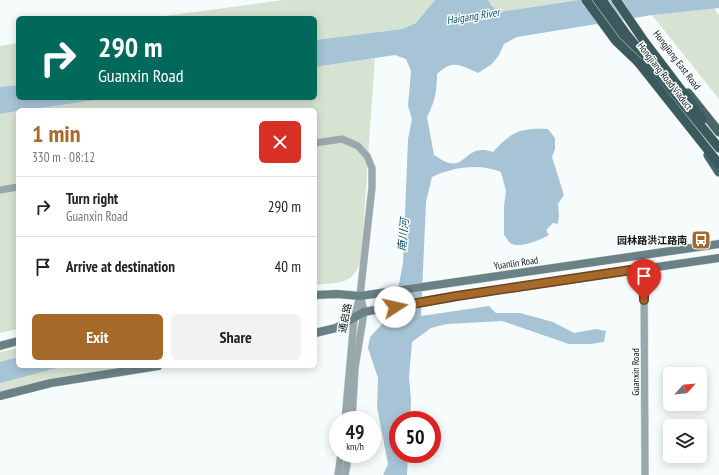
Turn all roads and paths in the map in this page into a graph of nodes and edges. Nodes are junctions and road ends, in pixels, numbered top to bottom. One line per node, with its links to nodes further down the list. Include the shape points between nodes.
1 (586, 0): 7 (highway, bridge, via 616,41)
2 (589, 0): 12 (main road, bridge)
3 (594, 0): 7 (highway, Hongjiang Road Viaduct, bridge)
4 (602, 0): 10 (highway, Hongjiang Road Viaduct, via 627,35)
5 (616, 0): 10 (highway, via 691,103)
6 (619, 0): 8 (main road, Hongjiang East Road)
7 (638, 62): 11 (highway, Hongjiang Road Viaduct)
8 (719, 132)
9 (317, 143): 19 (street, via 342,139 358,146 368,156 372,168)
10 (719, 147)
11 (719, 164)
12 (719, 172)
13 (16, 187): 14 (street)
14 (0, 190)
15 (719, 244): 19 (main road, Yuanlin Road)
16 (719, 258): 17 (main road)
17 (644, 268): 20 (main road); 33 (street, Guanxin Road)
18 (317, 295): 19 (main road, Yuanlin Road)
19 (360, 296): 20 (street, 通启路); 21 (street, 通启路)
20 (364, 312): 21 (main road); 28 (street, 通启路, via 355,368)
21 (354, 319): 22 (main road, via 336,328); 27 (street, 通启路)
22 (317, 333)
23 (16, 342): 24 (main road)
24 (0, 346)
25 (145, 368): 26 (main road, via 51,383)
26 (0, 396)
27 (346, 411)
28 (353, 411)
29 (340, 463): 31 (street)
30 (347, 463): 32 (street)
31 (338, 475)
32 (345, 475)
33 (645, 475)

